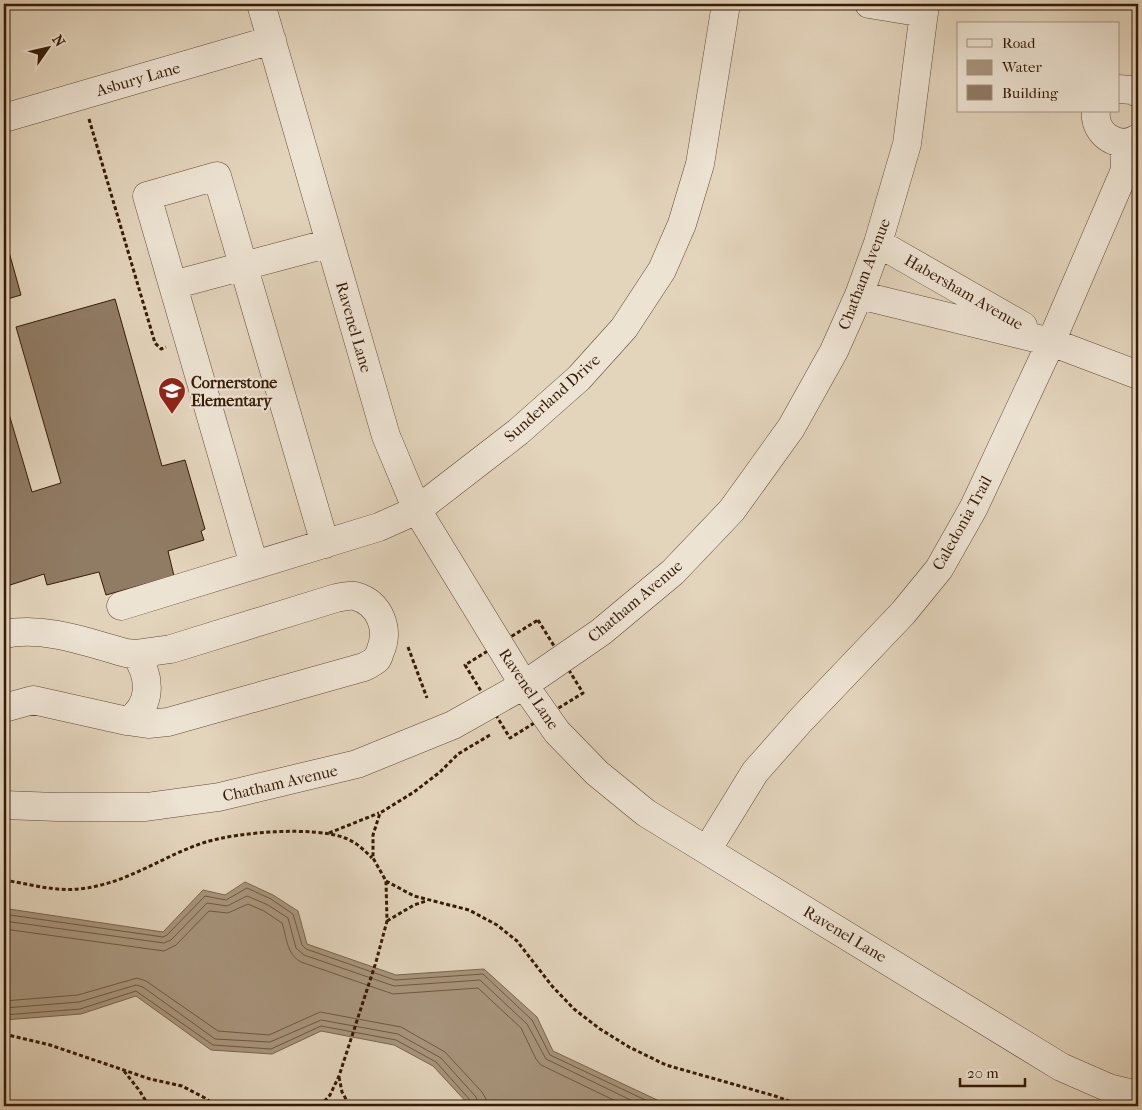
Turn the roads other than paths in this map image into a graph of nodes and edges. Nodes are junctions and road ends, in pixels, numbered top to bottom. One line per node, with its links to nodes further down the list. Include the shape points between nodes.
1 (261, 4): 5 (street, Ravenel Lane)
2 (726, 4): 18 (street, Sunderland Drive, via 700,164 682,224 662,270 624,328 579,378 518,432)
3 (868, 4): 4 (street)
4 (925, 8): 12 (street, Chatham Avenue, via 907,144)
5 (272, 40): 9 (street, Asbury Lane); 11 (street, Ravenel Lane)
6 (1120, 89): 7 (street)
7 (1138, 93)
8 (1096, 112): 10 (street, Caledonia Trail, via 1098,127 1104,136 1114,141)
9 (4, 118)
10 (1131, 140): 16 (street, Caledonia Trail, via 1125,170)
11 (330, 243): 13 (street); 18 (street, Ravenel Lane, via 386,436)
12 (878, 243): 15 (street, Chatham Avenue); 16 (street, Habersham Avenue)
13 (243, 266): 14 (street); 14 (street, via 217,176 147,196); 19 (street)
14 (173, 286): 20 (street)
15 (859, 295): 16 (street, Habersham Avenue); 24 (street, Chatham Avenue, via 834,351 792,428 732,510 673,572 601,632)
16 (1051, 342): 17 (street, Habersham Avenue); 28 (street, Caledonia Trail, via 974,508 939,569 903,613 755,772)
17 (1138, 376)
18 (417, 510): 19 (street, Sunderland Drive, via 379,527); 24 (street, Ravenel Lane)
19 (325, 544): 20 (street, Sunderland Drive)
20 (254, 565): 21 (street, Sunderland Drive)
21 (121, 606)
22 (4, 634): 23 (street, via 18,631 51,633)
23 (135, 654): 26 (street, via 147,676 147,690 144,704 136,716); 26 (street, via 171,649 336,598 353,596 363,599 375,610 386,632 377,659 364,667 168,722)
24 (524, 685): 27 (street, Chatham Avenue, via 453,725 357,764 219,797 146,807); 28 (street, Ravenel Lane, via 557,732 597,773 646,813)
25 (4, 708): 26 (street, via 33,700)
26 (127, 721)
27 (4, 805)
28 (708, 850): 29 (street, Ravenel Lane, via 1061,1066 1109,1088)
29 (1138, 1094)

